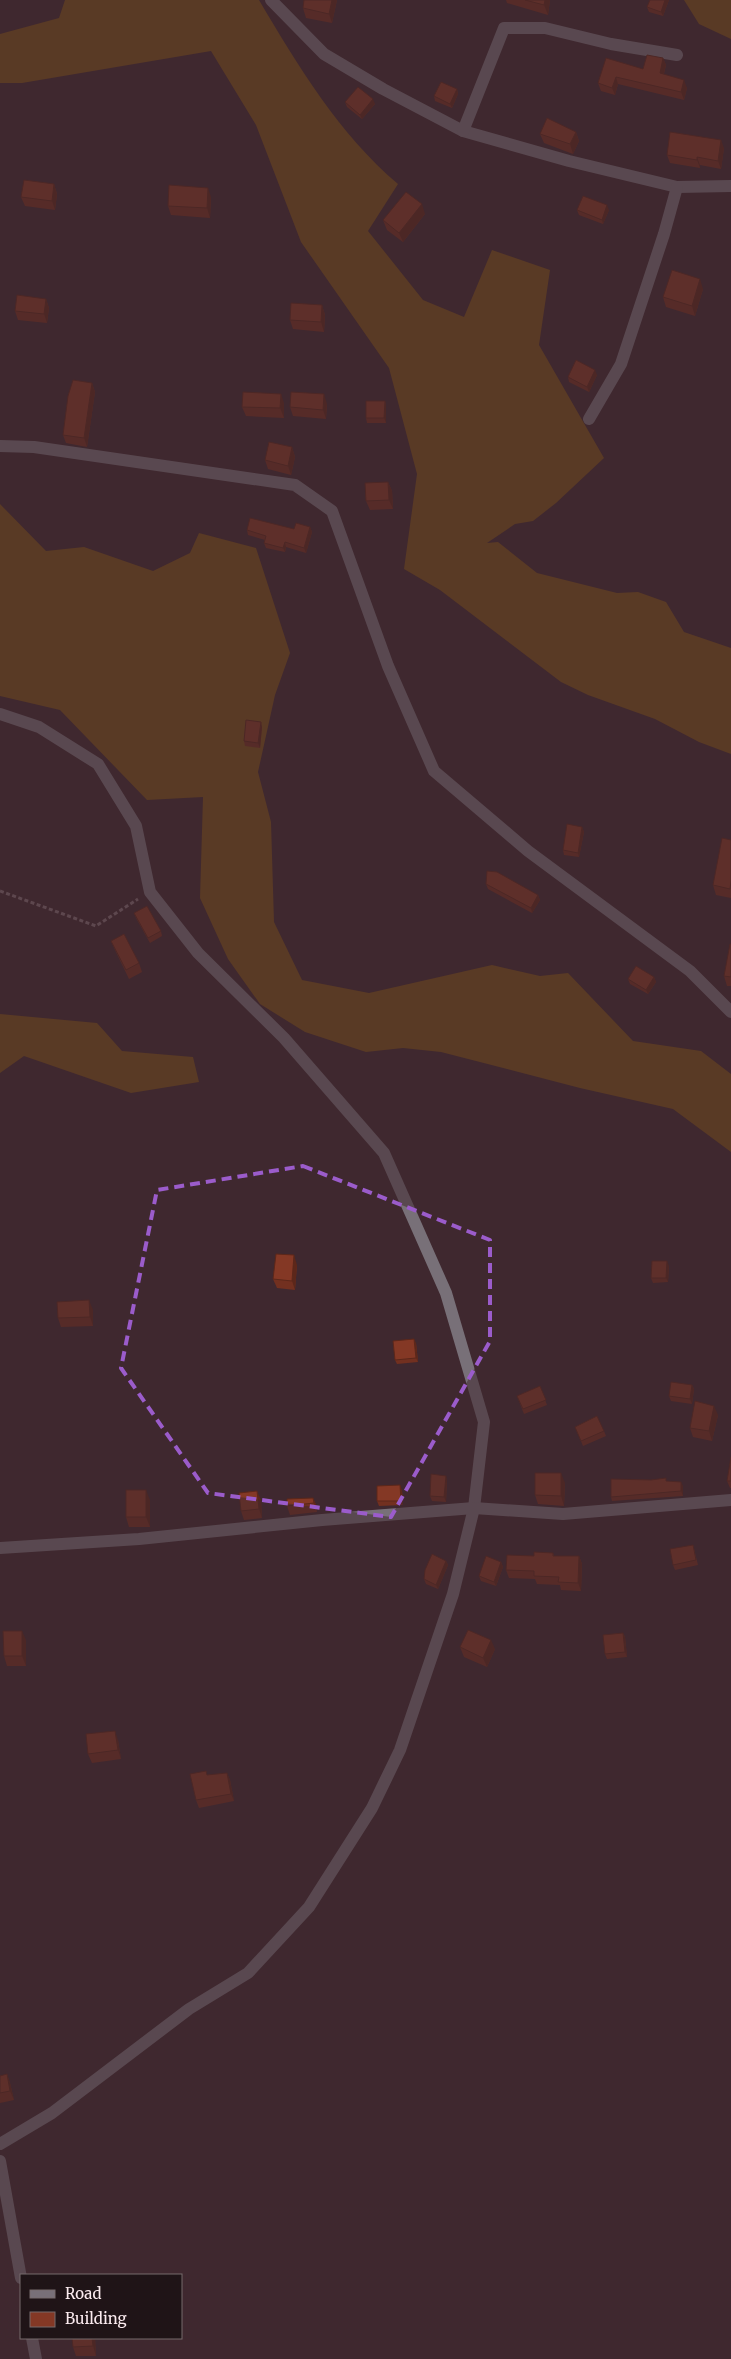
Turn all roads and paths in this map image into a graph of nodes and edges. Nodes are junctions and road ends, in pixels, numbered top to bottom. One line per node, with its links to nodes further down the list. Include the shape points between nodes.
1 (271, 0): 3 (street, via 324,54)
2 (677, 56): 3 (street, via 544,28 504,28)
3 (463, 131): 5 (street)
4 (731, 186): 5 (street)
5 (677, 187): 6 (street, via 621,364)
6 (589, 419)
7 (0, 446): 11 (street, via 34,447 295,485 332,511 388,666 434,771 528,851 690,971)
8 (0, 714): 10 (street, via 39,727 98,764 136,826)
9 (0, 891): 10 (path, via 96,926)
10 (150, 892): 13 (street, via 198,954 284,1038 384,1154 446,1292 484,1422)
11 (731, 1012)
12 (731, 1500): 13 (street, via 563,1514)
13 (474, 1508): 14 (street, via 322,1520 139,1540); 15 (street, via 453,1594 400,1750 372,1808 309,1907 248,1973 189,2009 52,2113)
14 (0, 1548)
15 (0, 2144)
16 (0, 2161): 17 (street)
17 (20, 2274)
18 (32, 2339): 19 (street)
19 (36, 2359)

